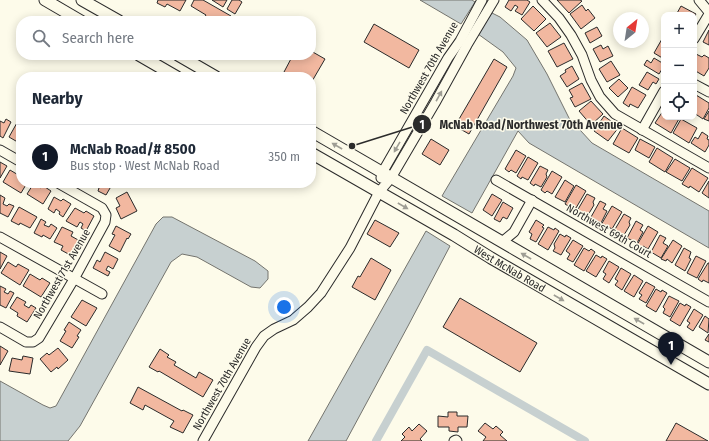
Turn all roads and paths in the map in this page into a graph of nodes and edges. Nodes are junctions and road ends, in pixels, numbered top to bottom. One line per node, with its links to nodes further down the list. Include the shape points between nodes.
1 (45, 0): 8 (main road)
2 (82, 0): 9 (main road)
3 (482, 0): 24 (street, Northwest 70th Avenue, one-way to 24, via 448,58)
4 (494, 0): 24 (street, Northwest 70th Avenue, one-way to 4, via 435,104)
5 (542, 0): 18 (street, via 571,35 600,97 615,114)
6 (699, 0): 7 (street)
7 (709, 13): 10 (street)
8 (72, 16)
9 (110, 16)
10 (697, 34)
11 (148, 60): 13 (main road)
12 (187, 60): 14 (main road)
13 (168, 72)
14 (207, 72)
15 (697, 86): 16 (street)
16 (709, 92)
17 (661, 96): 18 (street)
18 (642, 130): 23 (street)
19 (316, 135): 24 (main road, West McNab Road, one-way to 19)
20 (0, 150): 22 (street)
21 (316, 156): 27 (main road, West McNab Road)
22 (16, 159)
23 (709, 168)
24 (387, 175): 27 (street, Northwest 70th Avenue); 30 (main road, West McNab Road)
25 (496, 180): 28 (street, Northwest 69th Court)
26 (67, 188): 31 (street, Northwest 71st Avenue, via 102,208 106,215 106,222)
27 (379, 192): 36 (main road, West McNab Road, one-way to 36); 37 (street, Northwest 70th Avenue, via 350,248 321,293 294,320 264,336 256,347)
28 (532, 200): 30 (street, via 514,232); 33 (street, Northwest 69th Court)
29 (0, 237): 31 (street)
30 (502, 242): 35 (main road, West McNab Road, one-way to 30)
31 (74, 279): 32 (street); 34 (street, Northwest 71st Avenue, via 39,338 34,342 26,342)
32 (102, 294)
33 (709, 302)
34 (0, 327)
35 (709, 362)
36 (709, 384)
37 (203, 441)

